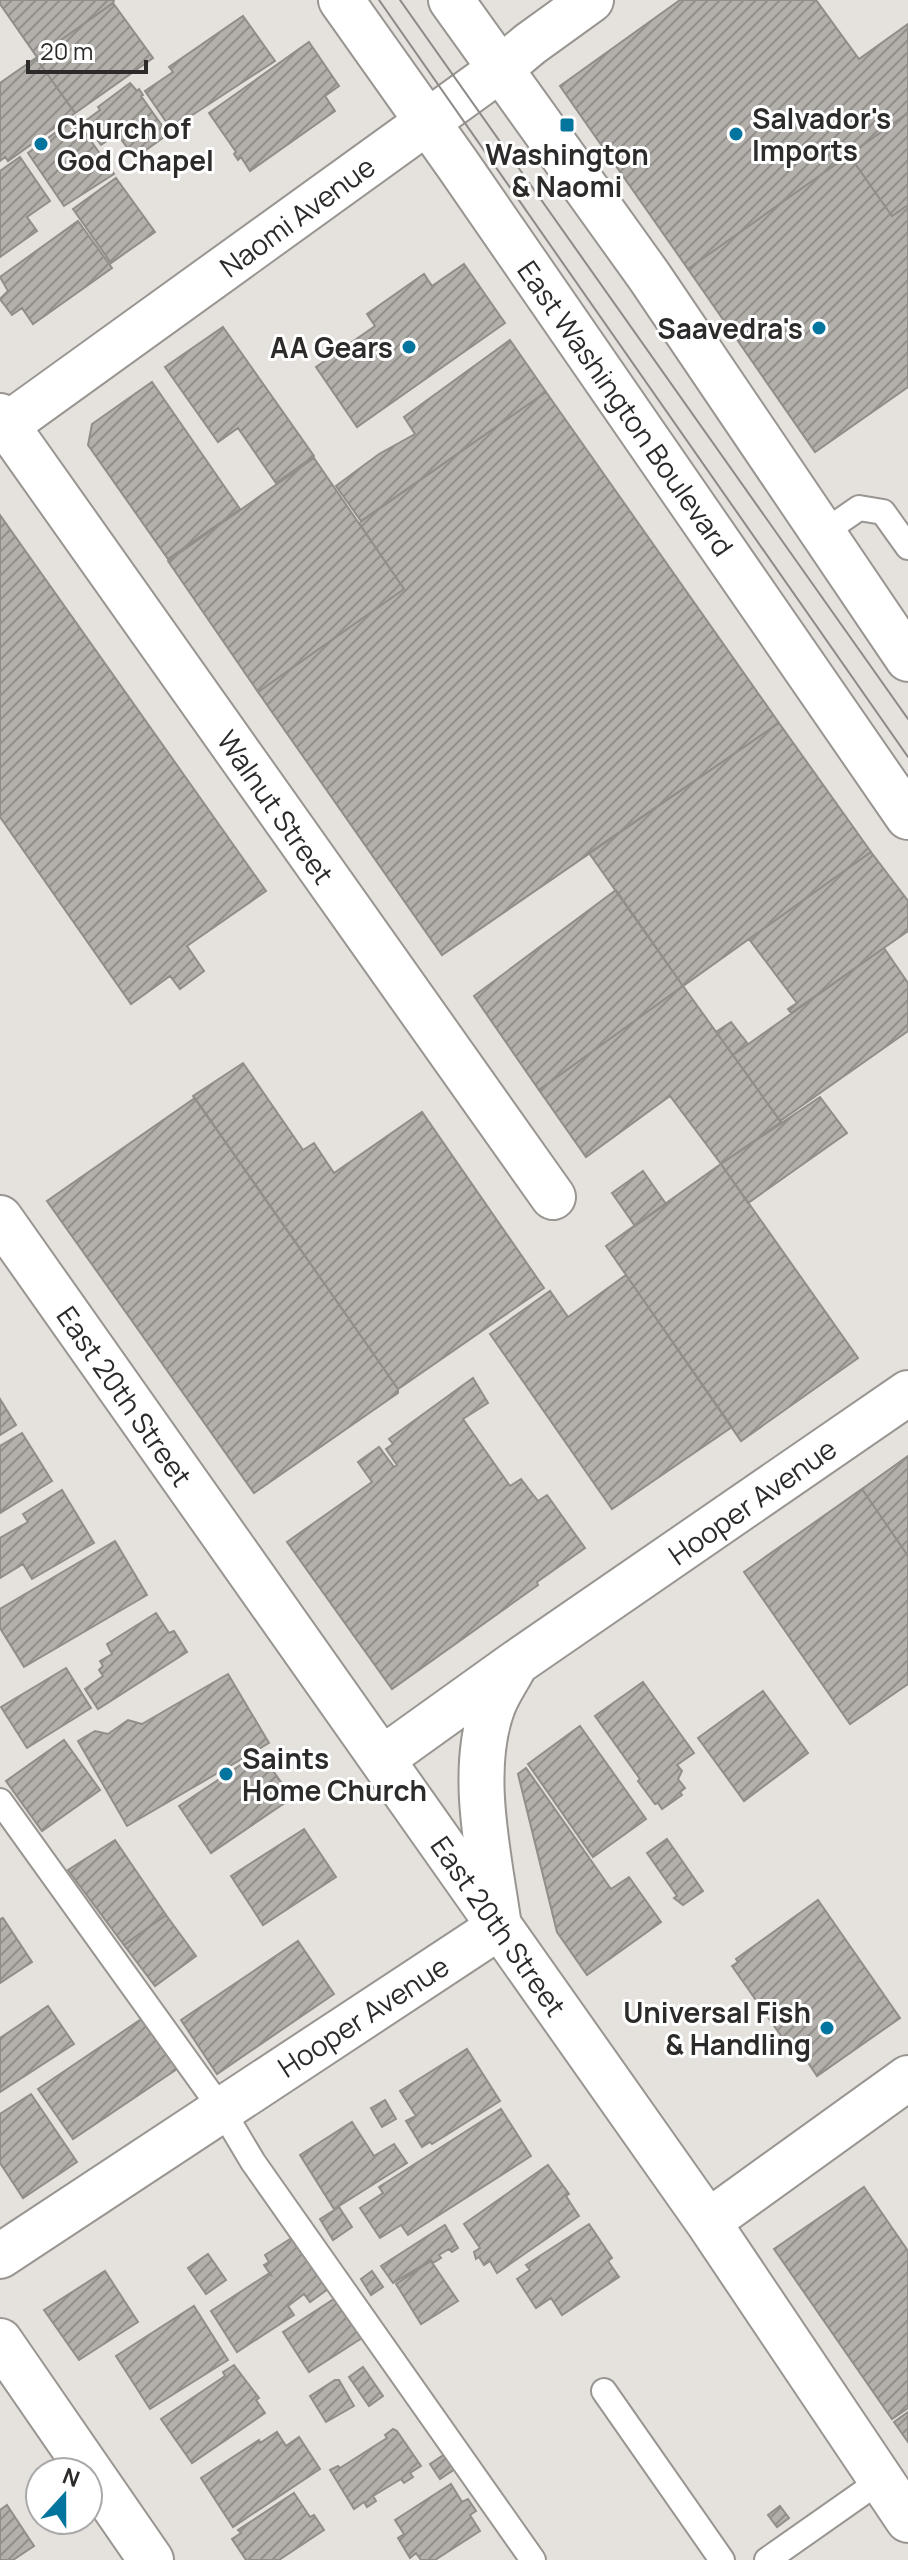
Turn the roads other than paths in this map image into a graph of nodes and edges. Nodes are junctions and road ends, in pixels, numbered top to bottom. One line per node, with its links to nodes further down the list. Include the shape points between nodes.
1 (341, 0): 5 (street, East Washington Boulevard)
2 (451, 0): 4 (street)
3 (591, 0): 4 (street, Naomi Avenue)
4 (499, 70): 5 (street, Naomi Avenue); 7 (street, via 649,276)
5 (427, 121): 6 (street, Naomi Avenue); 10 (street, East Washington Boulevard)
6 (2, 424): 11 (street, Walnut Street)
7 (823, 533): 8 (lane, via 859,508 883,512); 9 (street)
8 (908, 547)
9 (908, 659)
10 (908, 817)
11 (553, 1197)
12 (0, 1218): 15 (street, East 20th Street)
13 (908, 1393): 14 (street, Hooper Avenue)
14 (516, 1663): 15 (street, Hooper Avenue); 17 (street, Hooper Avenue, via 493,1706 483,1745 483,1811)
15 (382, 1759): 17 (street, East 20th Street)
16 (0, 1801): 19 (lane)
17 (499, 1927): 19 (street, Hooper Avenue); 20 (street, East 20th Street)
18 (908, 2078): 20 (street)
19 (222, 2110): 21 (street, Hooper Avenue); 27 (lane, via 253,2162)
20 (708, 2222): 24 (street, East 20th Street)
21 (0, 2256)
22 (0, 2341): 26 (street)
23 (604, 2391): 28 (lane)
24 (881, 2480): 25 (street, East 20th Street); 29 (lane)
25 (908, 2520)
26 (151, 2560)
27 (533, 2560)
28 (722, 2560)
29 (767, 2560)

